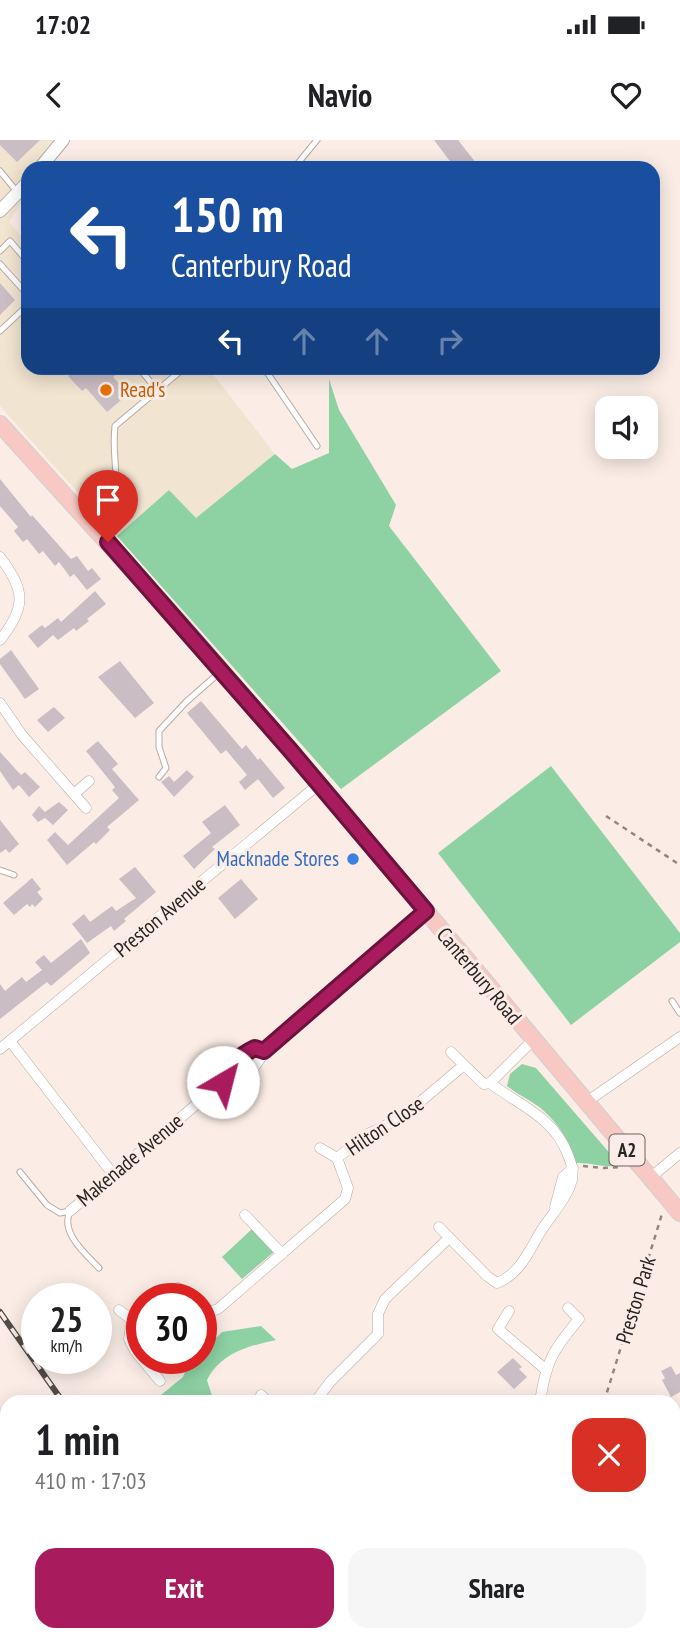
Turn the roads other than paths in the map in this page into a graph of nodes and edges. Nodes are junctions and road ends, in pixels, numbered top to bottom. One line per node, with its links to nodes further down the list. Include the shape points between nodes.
1 (63, 140): 3 (street)
2 (317, 140): 4 (lane)
3 (48, 161)
4 (300, 161)
5 (0, 171): 7 (lane)
6 (21, 190): 7 (street)
7 (18, 193): 8 (street)
8 (0, 211)
9 (0, 251): 10 (lane, via 10,242)
10 (21, 254)
11 (0, 264): 12 (lane)
12 (21, 287)
13 (21, 312): 14 (lane)
14 (0, 331)
15 (145, 375): 18 (lane)
16 (175, 375): 18 (lane)
17 (269, 375): 20 (lane)
18 (157, 390): 21 (lane, via 115,426 116,488 108,507)
19 (0, 424): 21 (main road, Canterbury Road / A2)
20 (317, 446)
21 (92, 524): 24 (main road, Canterbury Road / A2)
22 (0, 557): 23 (street, via 19,586 21,598 18,615)
23 (0, 639)
24 (222, 671): 26 (lane, via 159,730 166,768); 28 (main road, Canterbury Road / A2)
25 (0, 704): 29 (street)
26 (159, 777)
27 (89, 781): 29 (street)
28 (319, 784): 33 (main road, Canterbury Road / A2); 38 (street, Preston Avenue)
29 (74, 794): 30 (street)
30 (86, 808)
31 (0, 870): 32 (lane)
32 (13, 875)
33 (426, 911): 37 (main road, Canterbury Road / A2); 40 (street, Makenade Avenue)
34 (672, 1001): 35 (lane)
35 (680, 1013)
36 (680, 1037): 45 (street)
37 (533, 1040): 44 (street); 45 (main road, Canterbury Road / A2)
38 (10, 1041): 39 (street, Preston Avenue); 50 (street)
39 (0, 1049)
40 (264, 1051): 43 (street, Makenade Avenue, via 253,1070); 43 (street, Makenade Avenue, via 255,1048 239,1058)
41 (451, 1052): 42 (street)
42 (464, 1065): 44 (street, via 477,1080); 48 (street, Hilton Close, via 401,1118 360,1139)
43 (223, 1082): 50 (street, Makenade Avenue)
44 (490, 1083): 56 (street, via 558,1132 573,1168 563,1177 554,1209 515,1261 508,1279 497,1283)
45 (585, 1103): 51 (main road, Canterbury Road / A2)
46 (320, 1148): 48 (street, Hilton Close)
47 (680, 1153): 51 (street)
48 (337, 1158): 57 (street, Hilton Close, via 348,1188 345,1199)
49 (20, 1172): 52 (lane, via 47,1205 60,1213)
50 (112, 1173): 52 (street, Makenade Avenue)
51 (650, 1178): 53 (main road, Canterbury Road / A2)
52 (70, 1211): 58 (lane, via 68,1230)
53 (680, 1213)
54 (245, 1215): 57 (street)
55 (439, 1227): 56 (street)
56 (449, 1238): 67 (street, via 385,1299 378,1334 330,1382)
57 (282, 1254): 60 (street, Hilton Close)
58 (99, 1268)
59 (568, 1308): 64 (street, via 579,1319)
60 (217, 1309)
61 (120, 1310): 63 (street)
62 (509, 1311): 64 (street, via 498,1329)
63 (126, 1313)
64 (545, 1369): 68 (street)
65 (154, 1374): 66 (street)
66 (160, 1381)
67 (324, 1395)
68 (541, 1395)

